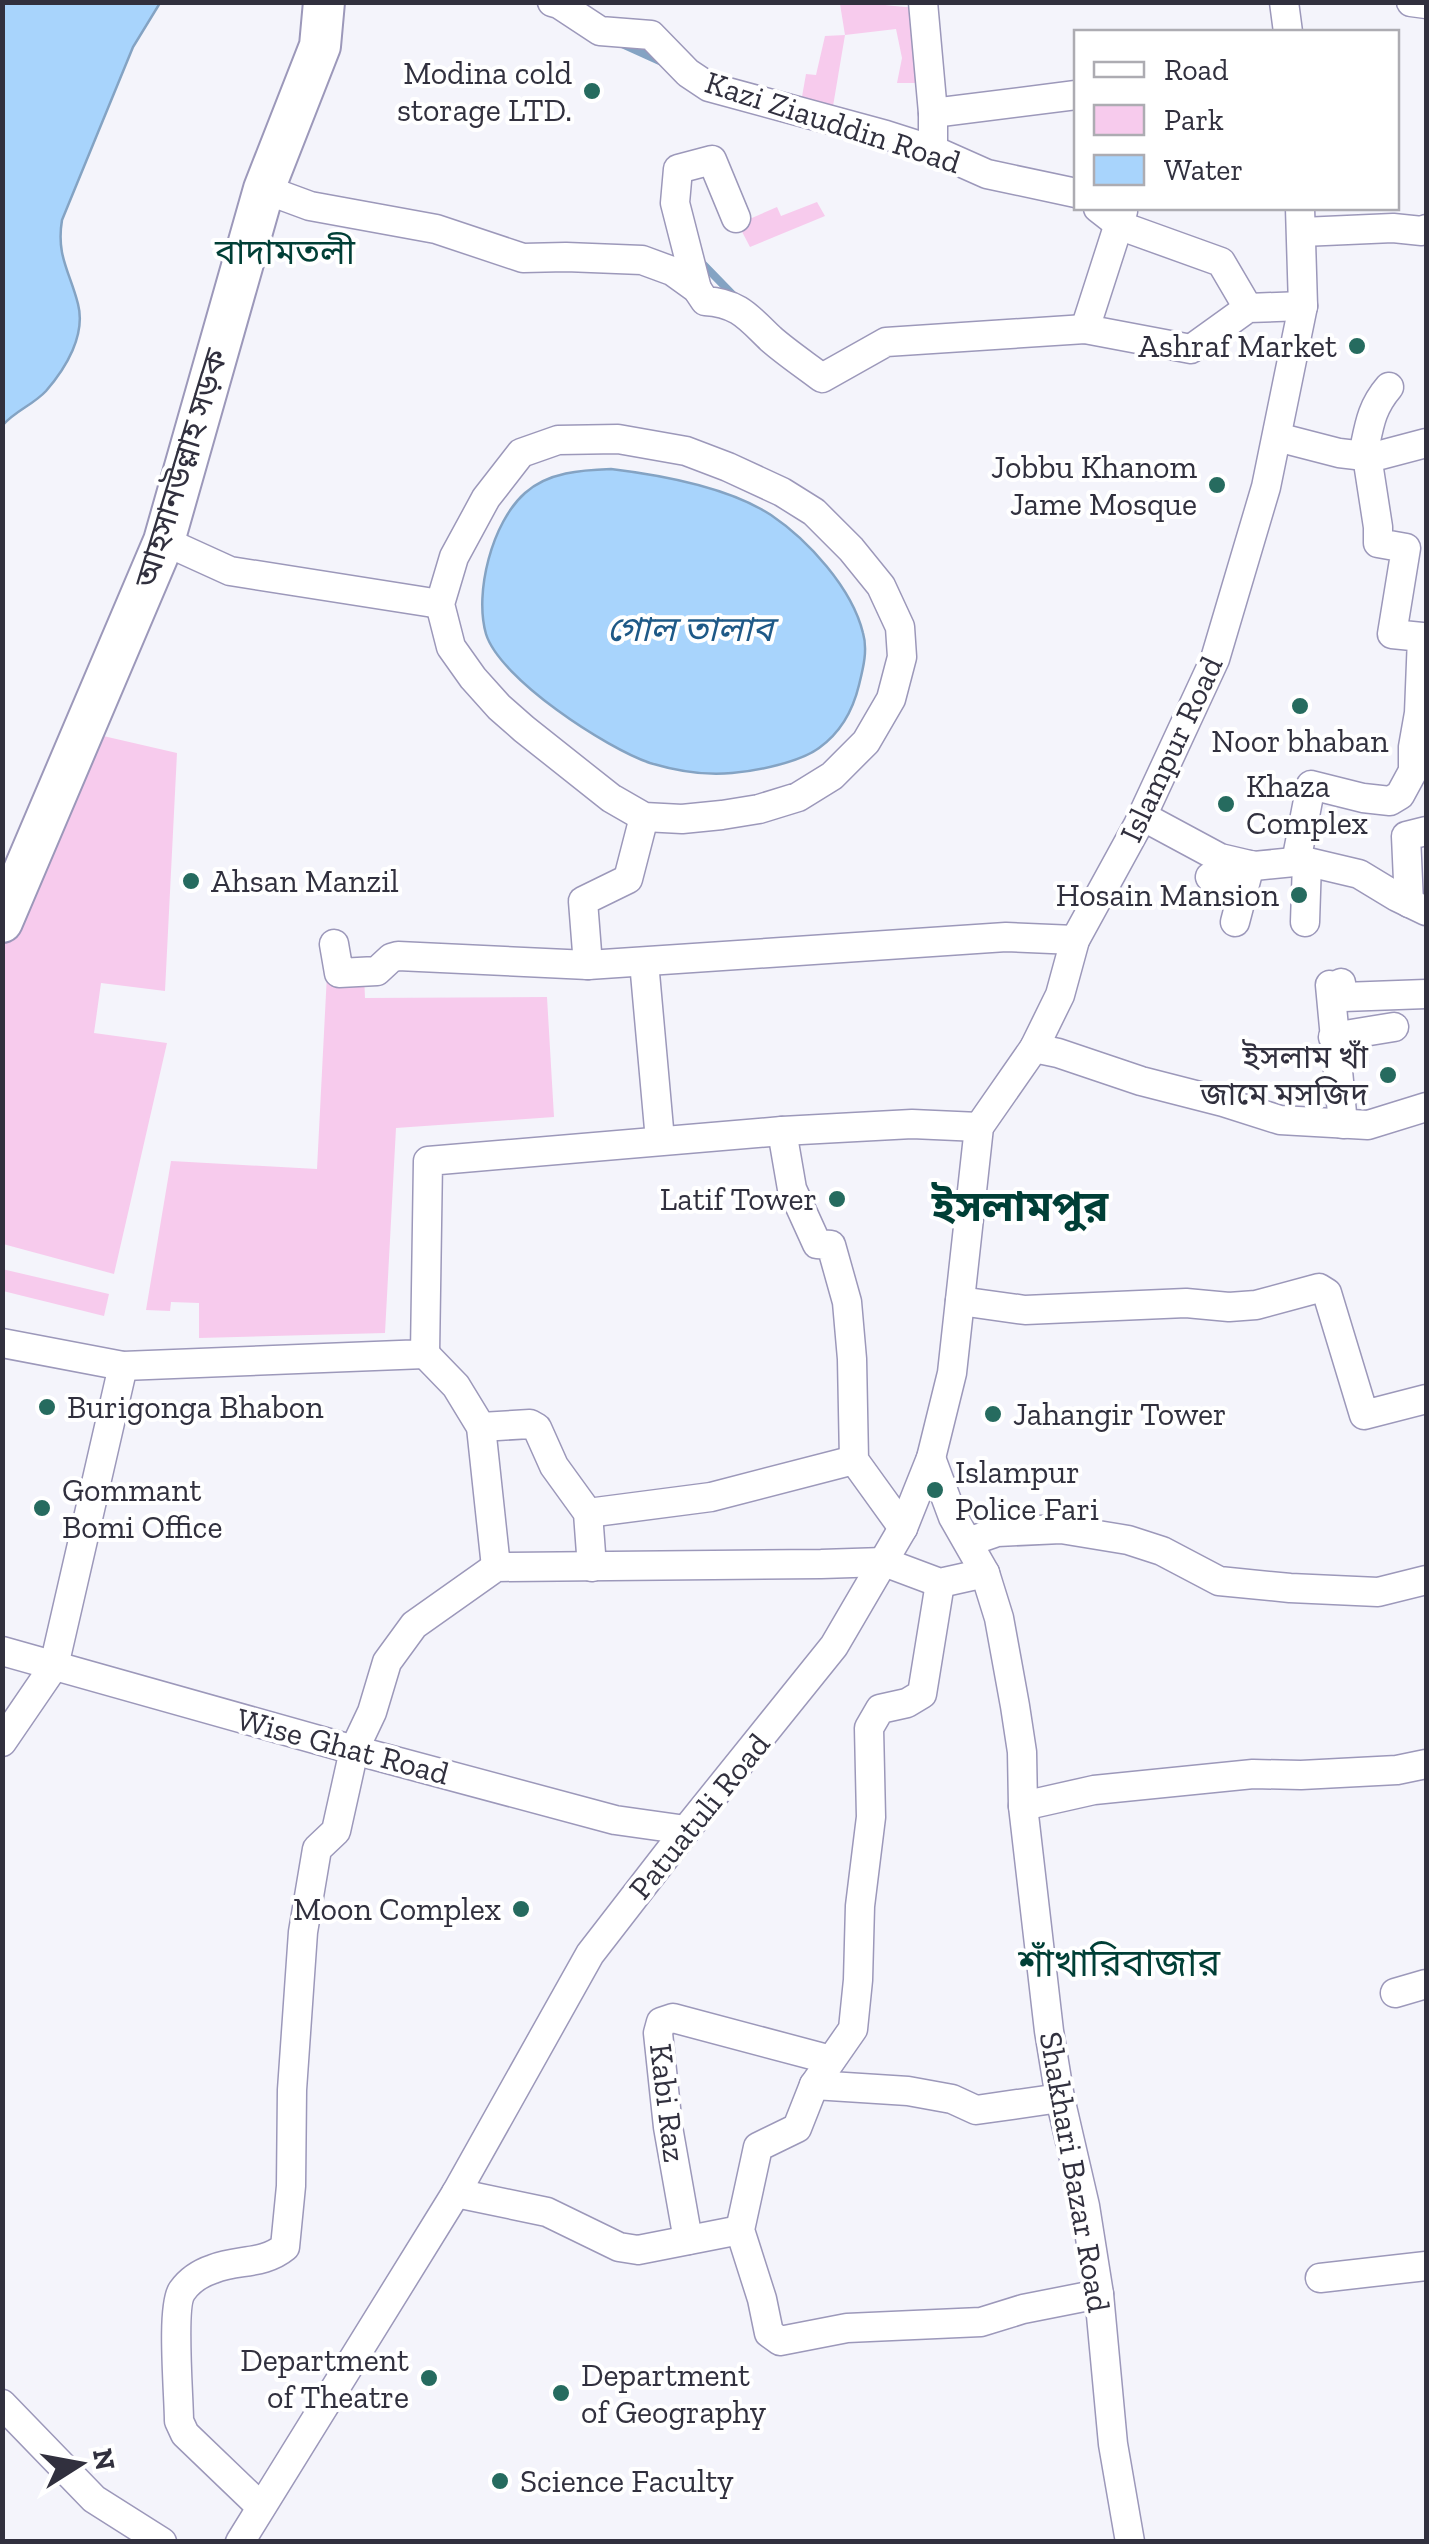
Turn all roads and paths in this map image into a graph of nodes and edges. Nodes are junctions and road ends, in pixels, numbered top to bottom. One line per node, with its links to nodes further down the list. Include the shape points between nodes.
1 (324, 2): 11 (street, আহসানউল্লাহ সড়ক, via 320,46)
2 (923, 2): 9 (street)
3 (1284, 2): 7 (street)
4 (1410, 2): 6 (street)
5 (557, 3): 10 (street, Kazi Ziauddin Road, via 600,30 651,34 709,87)
6 (1426, 4)
7 (1288, 30)
8 (1074, 95): 9 (street)
9 (932, 114): 10 (street)
10 (933, 150): 12 (street, Kazi Ziauddin Road, via 986,174)
11 (264, 189): 17 (street, via 310,206 436,229 523,258 642,260); 25 (street, আহসানউল্লাহ সড়ক)
12 (1074, 193)
13 (1122, 217): 19 (street, via 1221,262); 20 (street)
14 (736, 218): 17 (street, via 712,160 678,169 675,203)
15 (1301, 220): 16 (street); 18 (street, Islampur Road)
16 (1426, 230)
17 (697, 290): 20 (street, via 705,301 752,318 822,378 886,342)
18 (1303, 306): 19 (street); 22 (street, Islampur Road)
19 (1248, 308): 20 (street, via 1191,349)
20 (1086, 329)
21 (1389, 387): 24 (street, via 1373,413)
22 (1276, 437): 24 (street); 28 (street, Islampur Road, via 1215,659)
23 (1426, 444): 24 (street)
24 (1365, 456): 27 (street, via 1378,543 1406,548 1392,634 1422,637)
25 (164, 541): 26 (street, via 230,572); 35 (street, আহসানউল্লাহ সড়ক)
26 (440, 604): 29 (street, via 451,647 499,708); 29 (street, via 454,556 486,498 521,453 558,440 618,439 728,466 814,512 852,549 881,586 900,627 902,657 891,698 866,742 832,776 798,797 722,815)
27 (1423, 704): 31 (street, via 1413,770 1400,796 1362,798 1311,785)
28 (1142, 816): 33 (street); 38 (street, Islampur Road)
29 (644, 817): 41 (street, via 628,879 584,902)
30 (1426, 831): 34 (street, via 1406,836)
31 (1302, 862): 33 (street); 34 (street, via 1358,874); 37 (street)
32 (1210, 877): 33 (street)
33 (1247, 877): 36 (street)
34 (1418, 907)
35 (2, 922)
36 (1235, 922)
37 (1305, 922)
38 (1075, 940): 40 (street, via 1006,937); 45 (street, Islampur Road, via 1060,995)
39 (334, 944): 41 (street, via 339,972 375,972 398,956)
40 (644, 962): 41 (street); 50 (street)
41 (588, 964)
42 (1426, 994): 44 (street, via 1343,997 1335,984)
43 (1394, 1027): 44 (street)
44 (1333, 1037): 47 (street)
45 (1034, 1048): 47 (street, via 1280,1120); 48 (street, Patuatuli Road)
46 (1426, 1108): 47 (street, via 1368,1125)
47 (1344, 1124)
48 (979, 1127): 49 (street); 51 (street, Patuatuli Road)
49 (782, 1131): 50 (street); 58 (street, via 792,1189 817,1244 831,1245 847,1302)
50 (660, 1140): 53 (street, via 428,1162)
51 (960, 1300): 55 (street, via 1025,1310 1228,1306 1319,1288 1327,1293 1364,1415); 57 (street, Patuatuli Road, via 952,1373)
52 (2, 1343): 54 (street)
53 (426, 1354): 54 (street); 56 (street)
54 (123, 1366): 69 (street)
55 (1426, 1399)
56 (481, 1427): 59 (street, via 534,1425); 63 (street)
57 (931, 1458): 60 (street, Patuatuli Road); 61 (street, Shakhari Bazar Road)
58 (854, 1460): 59 (street, via 711,1496); 60 (street)
59 (588, 1513): 64 (street)
60 (903, 1528): 62 (street, Patuatuli Road)
61 (968, 1542): 65 (street, Shakhari Bazar Road); 66 (street, via 998,1532 1061,1529 1162,1551 1219,1581 1378,1592)
62 (884, 1562): 64 (street); 67 (street); 74 (street, Patuatuli Road, via 834,1646)
63 (496, 1567): 64 (street); 71 (street, via 414,1625 387,1662)
64 (592, 1567)
65 (985, 1573): 67 (street); 73 (street, Shakhari Bazar Road, via 1016,1706)
66 (1426, 1580)
67 (940, 1583): 77 (street, via 922,1694 880,1709 869,1728 871,1817 856,1996 852,2028)
68 (2, 1652): 69 (street, Wise Ghat Road)
69 (54, 1666): 70 (street); 71 (street, Wise Ghat Road)
70 (2, 1742)
71 (354, 1750): 74 (street, Wise Ghat Road, via 615,1820); 87 (street, via 336,1830 316,1849 303,1932 286,2247 195,2277 180,2294 176,2315 179,2422)
72 (1426, 1764): 73 (street, via 1094,1790)
73 (1023, 1806): 79 (street, Shakhari Bazar Road)
74 (686, 1830): 80 (street, Patuatuli Road, via 590,1954)
75 (1426, 1984): 76 (street)
76 (1395, 1993)
77 (831, 2060): 78 (street); 82 (street, Kabi Raz, via 673,2018 661,2022 668,2127)
78 (814, 2085): 79 (street, via 908,2091 976,2110); 81 (street, via 797,2128 758,2147)
79 (1060, 2098): 85 (street, Shakhari Bazar Road)
80 (456, 2193): 82 (street, via 546,2212 619,2247); 87 (street, Patuatuli Road)
81 (740, 2230): 82 (street); 85 (street, via 770,2333 780,2341 847,2328 981,2322)
82 (688, 2240)
83 (1426, 2266): 84 (street)
84 (1320, 2278)
85 (1100, 2294): 90 (street, Shakhari Bazar Road, via 1113,2444)
86 (2, 2404): 88 (street, via 94,2499)
87 (261, 2507): 89 (street, Patuatuli Road)
88 (162, 2542)
89 (240, 2542)
90 (1130, 2542)

